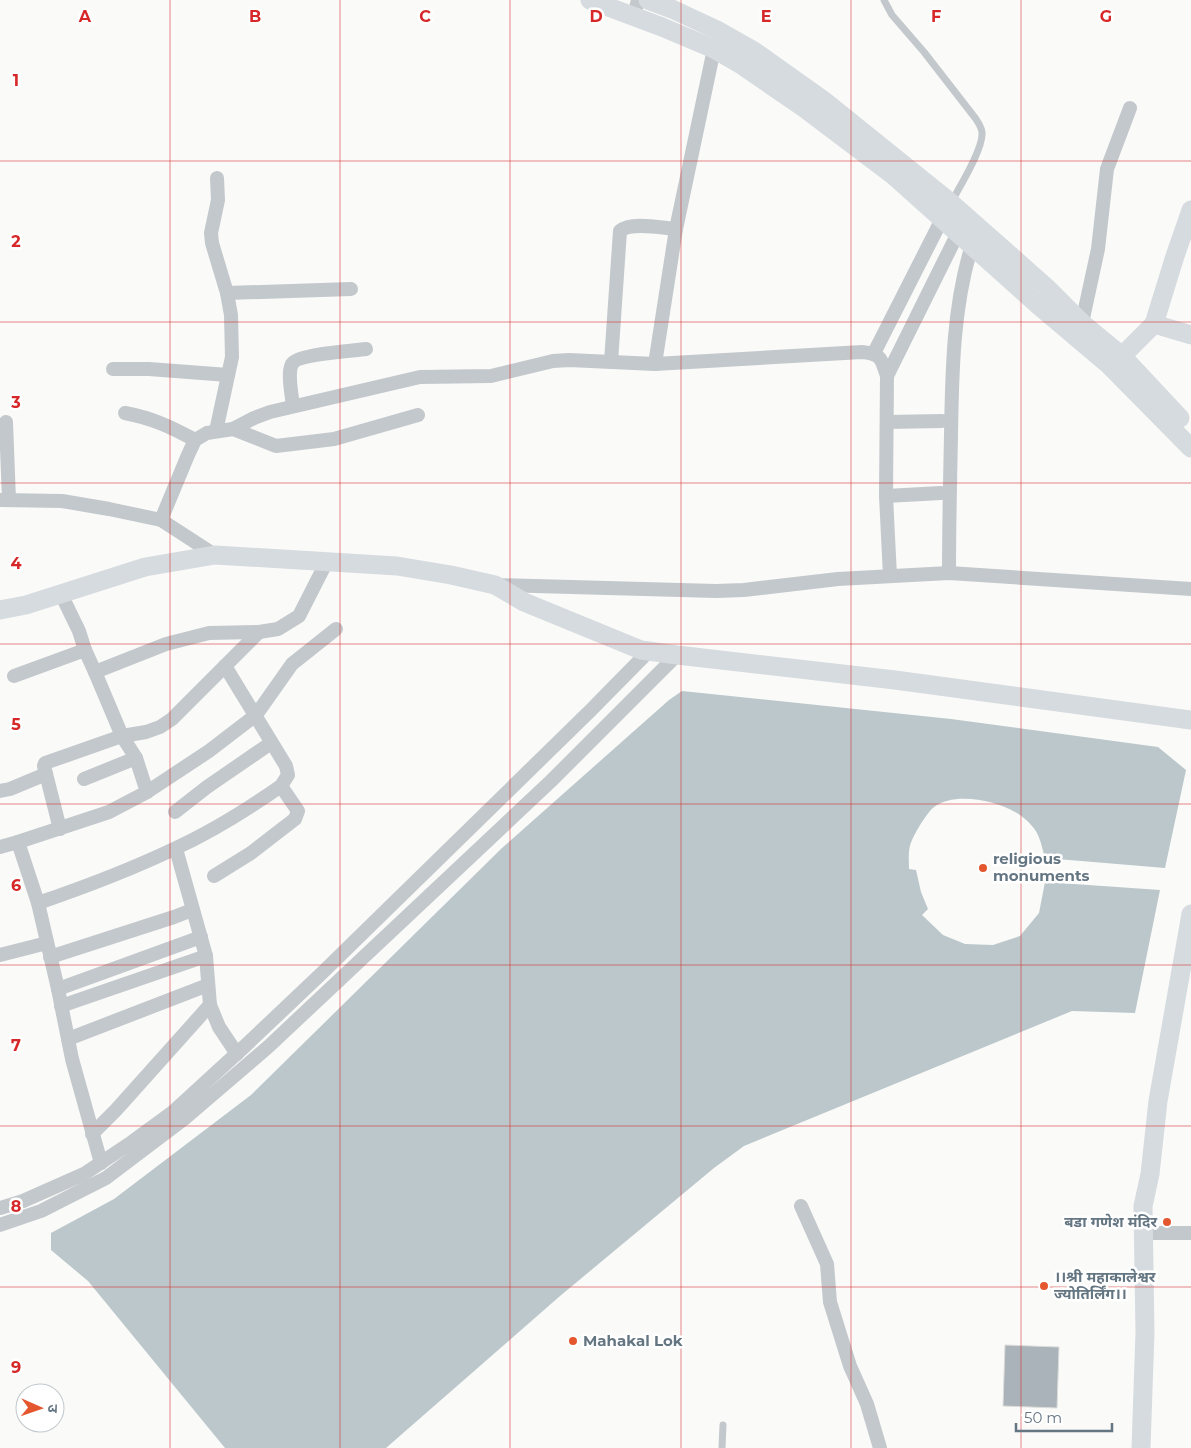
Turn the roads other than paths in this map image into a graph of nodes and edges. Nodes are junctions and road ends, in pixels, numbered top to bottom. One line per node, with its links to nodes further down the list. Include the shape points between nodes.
1 (590, 0): 4 (street)
2 (648, 0): 6 (street, via 718,30 754,51)
3 (884, 0): 10 (lane, via 892,15 976,119 983,134)
4 (636, 8): 5 (street, via 662,27)
5 (714, 49): 6 (street); 11 (street)
6 (798, 93): 10 (street, via 886,161)
7 (1130, 108): 15 (street, via 1107,169 1098,249)
8 (217, 178): 14 (street, via 218,200 211,233)
9 (1191, 210): 16 (street)
10 (953, 219): 12 (street); 15 (street, via 1046,287); 19 (street); 25 (street)
11 (676, 229): 21 (street, via 633,226 620,231); 22 (street)
12 (972, 245): 20 (street, via 1038,305); 43 (street, via 964,270 952,376)
13 (351, 289): 14 (street)
14 (227, 294): 24 (street, via 232,357)
15 (1082, 323): 20 (street)
16 (1154, 324): 17 (street); 20 (street)
17 (1191, 335)
18 (366, 349): 26 (street, via 295,360 290,374)
19 (874, 353): 22 (street); 25 (street, via 882,360)
20 (1116, 361): 34 (street); 36 (street)
21 (612, 362): 22 (street); 26 (street, via 553,361 491,376 420,377)
22 (655, 364)
23 (113, 369): 24 (street)
24 (228, 375): 33 (street)
25 (887, 376): 31 (street)
26 (293, 406): 32 (street, via 262,415)
27 (125, 414): 35 (street, via 166,424)
28 (418, 415): 32 (street, via 334,439 276,446)
29 (942, 421): 31 (street)
30 (6, 422): 39 (street)
31 (888, 422): 38 (street)
32 (233, 429): 33 (street)
33 (216, 430): 35 (street)
34 (1191, 430)
35 (195, 440): 40 (street)
36 (1191, 448)
37 (941, 493): 38 (street)
38 (886, 496): 44 (street)
39 (5, 500): 40 (street, via 62,501)
40 (161, 520): 41 (street)
41 (215, 555): 42 (street); 47 (street, via 145,566)
42 (327, 562): 45 (street, via 397,566); 50 (street, via 299,616 278,629)
43 (949, 573): 44 (street); 46 (street)
44 (890, 576): 45 (street, via 716,591)
45 (495, 585): 52 (street, via 524,602)
46 (1191, 589)
47 (61, 594): 48 (street); 51 (street)
48 (0, 610)
49 (336, 629): 57 (street, via 292,664)
50 (260, 632): 54 (street); 55 (street, via 209,633 166,644)
51 (85, 650): 55 (street); 56 (street)
52 (649, 651): 53 (street); 77 (street)
53 (677, 655): 58 (street, via 895,680); 81 (street, via 551,781)
54 (225, 666): 57 (street); 59 (street, via 172,719 146,732)
55 (94, 672): 59 (street)
56 (14, 676)
57 (256, 714): 60 (street); 66 (street, via 209,751)
58 (1191, 720)
59 (122, 736): 61 (street); 62 (street, via 47,761 44,766)
60 (271, 743): 64 (street, via 286,766 288,775); 67 (street)
61 (136, 758): 63 (street); 66 (street)
62 (46, 774): 65 (street); 68 (street)
63 (84, 779)
64 (282, 786): 71 (street); 72 (street, via 298,811 295,819)
65 (0, 791)
66 (147, 792): 68 (street, via 109,812)
67 (175, 812)
68 (60, 829): 69 (street)
69 (18, 842): 70 (street); 73 (street)
70 (0, 846)
71 (176, 849): 73 (street); 74 (street)
72 (214, 876)
73 (38, 903): 78 (street)
74 (192, 910): 76 (street); 78 (street)
75 (1191, 914): 94 (street, via 1158,1101 1143,1206)
76 (201, 937): 80 (street); 83 (street)
77 (347, 948): 81 (street); 87 (street)
78 (49, 950): 79 (street); 83 (street)
79 (0, 955)
80 (206, 956): 82 (street); 85 (street)
81 (358, 962): 92 (street, via 268,1047 184,1119 106,1178 41,1211)
82 (208, 985): 84 (street); 86 (street)
83 (58, 989): 85 (street)
84 (210, 1005): 87 (street, via 219,1027); 88 (street)
85 (61, 1006): 86 (street)
86 (68, 1039): 88 (street)
87 (237, 1054): 89 (street, via 173,1112)
88 (92, 1134): 89 (street)
89 (101, 1162): 91 (street, via 84,1174)
90 (801, 1206): 97 (street, via 827,1264 830,1302)
91 (0, 1208)
92 (0, 1225)
93 (1191, 1232): 94 (street)
94 (1144, 1233): 98 (street)
95 (723, 1425): 96 (lane)
96 (722, 1448)
97 (880, 1448)
98 (1141, 1448)

